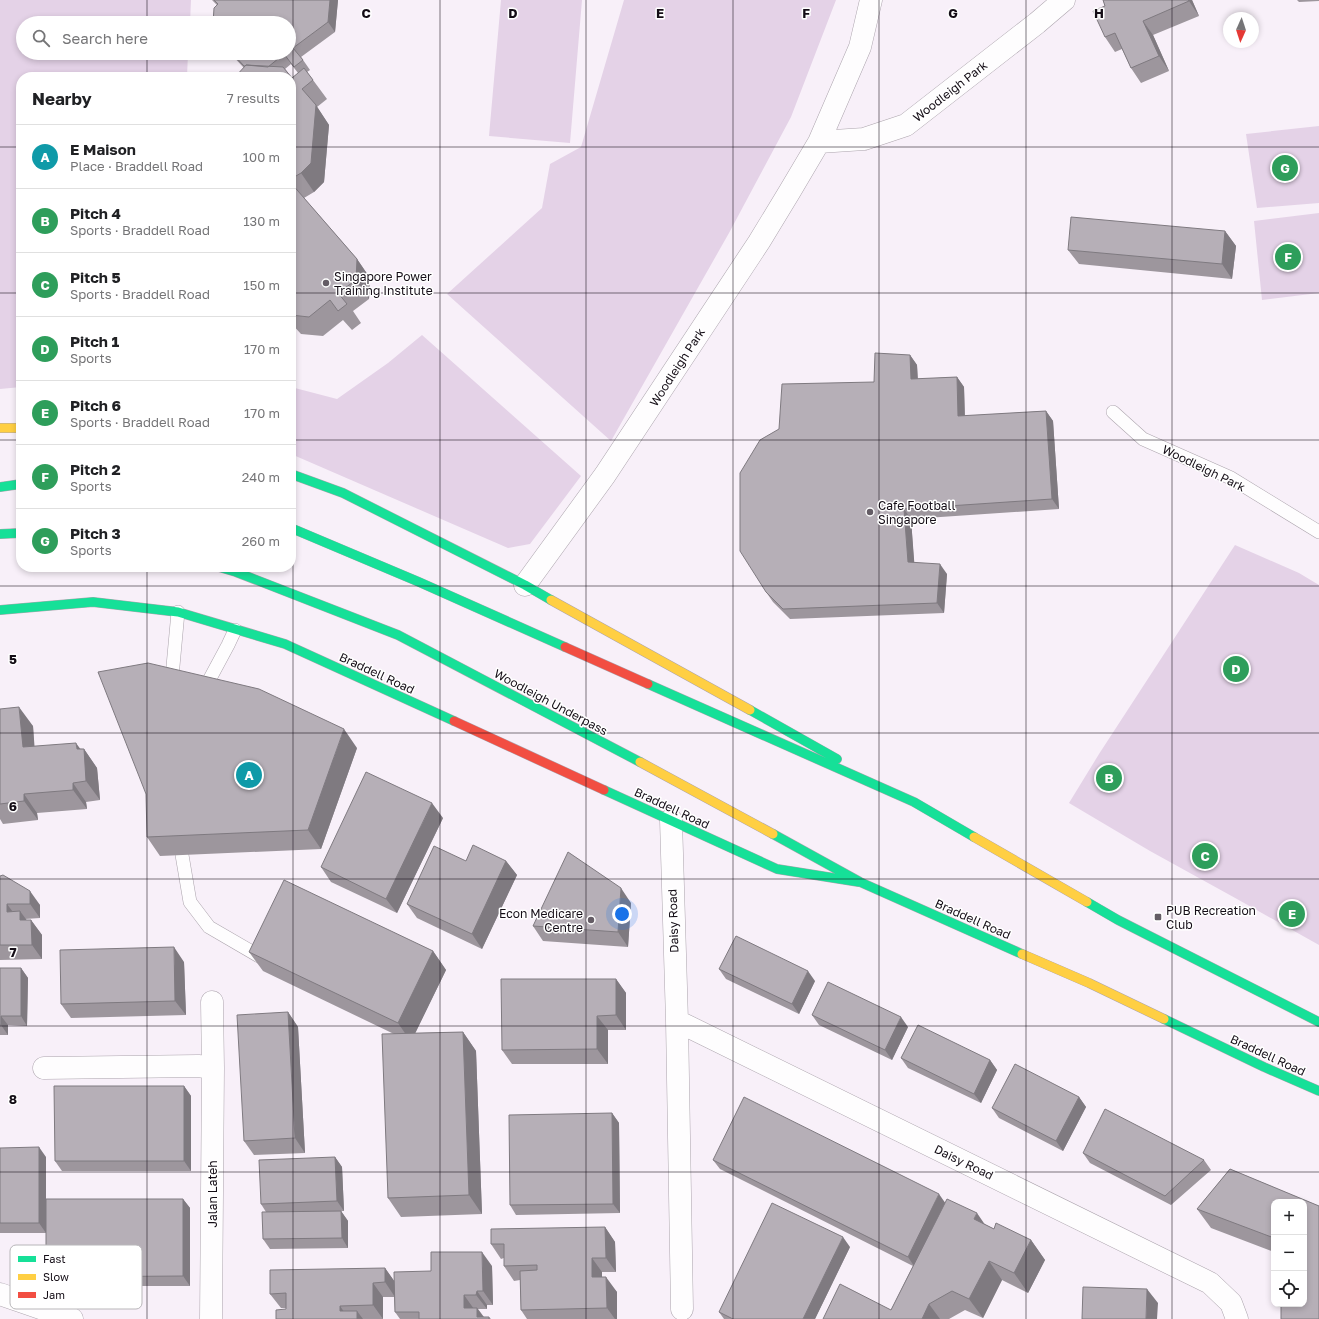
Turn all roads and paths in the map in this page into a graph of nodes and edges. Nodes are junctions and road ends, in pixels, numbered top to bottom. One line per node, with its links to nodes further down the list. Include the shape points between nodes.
1 (871, 0): 3 (street, Woodleigh Park, via 860,47)
2 (1064, 0): 3 (street, Woodleigh Park, via 906,125 864,139)
3 (819, 142): 15 (street, Woodleigh Park, via 759,242 605,476)
4 (1113, 412): 11 (lane, Woodleigh Park, via 1143,439 1231,478)
5 (0, 428): 6 (main road)
6 (16, 428)
7 (296, 476): 15 (main road, via 343,493)
8 (16, 485): 9 (main road)
9 (0, 487)
10 (296, 530): 21 (main road, via 426,585)
11 (1319, 532)
12 (16, 533): 13 (main road)
13 (0, 534)
14 (236, 572): 24 (main road, Woodleigh Underpass, via 398,634 701,794)
15 (525, 585): 21 (main road)
16 (0, 610): 17 (main road, Braddell Road, via 93,602)
17 (178, 612): 18 (main road, Braddell Road); 19 (lane, via 172,677 175,683 185,687 201,689)
18 (235, 630): 19 (lane); 22 (main road, Braddell Road, via 285,644)
19 (206, 686): 20 (lane)
20 (220, 690)
21 (914, 802): 28 (main road, via 1118,920)
22 (671, 820): 24 (main road, Braddell Road, via 777,869); 27 (street, Daisy Road)
23 (182, 855): 25 (lane, via 190,902 209,927)
24 (860, 882): 31 (main road, Braddell Road, via 1089,983)
25 (267, 961)
26 (212, 1002): 30 (street, Jalan Lateh)
27 (677, 1021): 35 (street, Daisy Road); 38 (street, Daisy Road, via 1210,1283 1231,1303)
28 (1319, 1022)
29 (44, 1068): 30 (street)
30 (213, 1068): 37 (street, Jalan Lateh)
31 (1319, 1092)
32 (0, 1294): 33 (street)
33 (10, 1297)
34 (43, 1309): 36 (street)
35 (682, 1309)
36 (72, 1319)
37 (211, 1319)
38 (1237, 1319)

